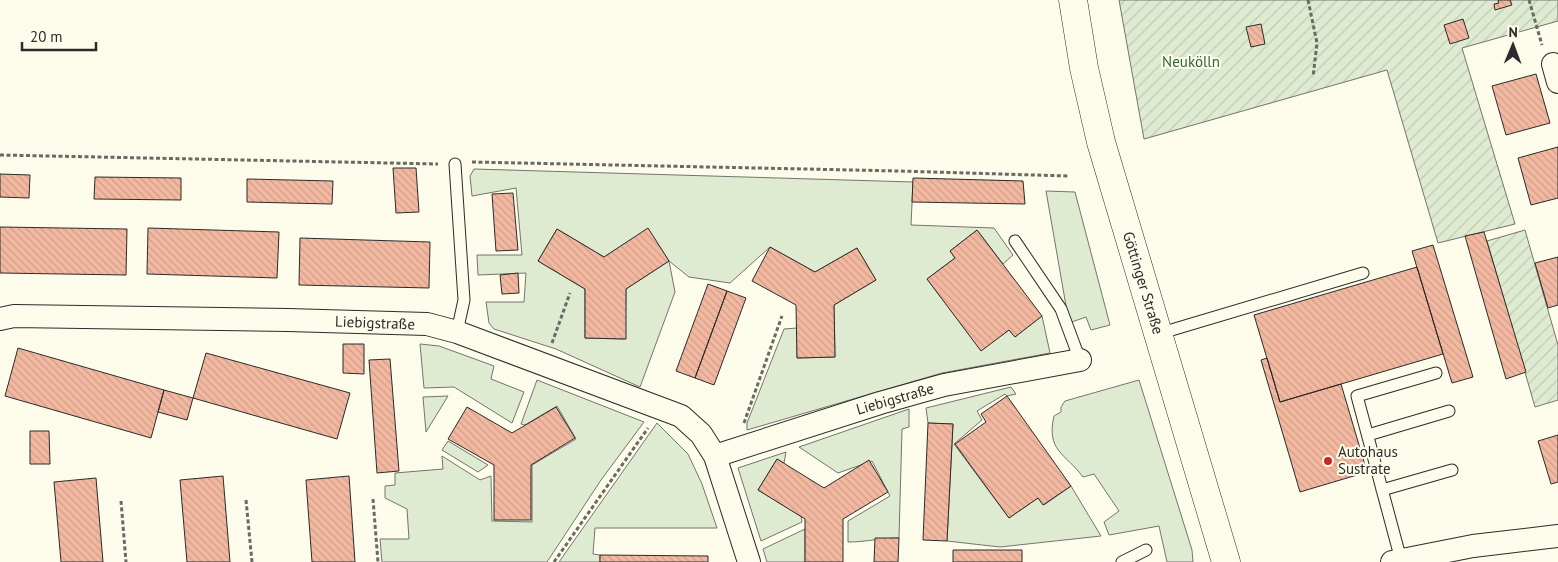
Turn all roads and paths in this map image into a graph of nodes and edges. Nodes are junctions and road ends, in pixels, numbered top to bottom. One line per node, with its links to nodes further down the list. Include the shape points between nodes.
1 (1073, 0): 15 (street, Göttinger Straße, via 1101,142)
2 (1308, 0): 5 (path, via 1316,43)
3 (1529, 0): 4 (path, via 1546,60)
4 (1555, 73)
5 (1313, 77)
6 (0, 155): 7 (path)
7 (455, 164): 8 (path, via 484,162); 14 (lane, via 464,300)
8 (1068, 176)
9 (1015, 241): 16 (lane, via 1061,309)
10 (1364, 272): 15 (lane)
11 (570, 293): 17 (path)
12 (782, 316): 22 (path, via 742,428)
13 (0, 319): 14 (street, Liebigstraße, via 14,316 288,320 427,324)
14 (457, 332): 17 (street, Liebigstraße)
15 (1158, 334): 37 (street, Göttinger Straße)
16 (1080, 360): 22 (street, Liebigstraße, via 944,385)
17 (544, 364): 19 (street, Liebigstraße)
18 (1436, 373): 21 (lane, via 1357,396)
19 (662, 409): 22 (street, Liebigstraße, via 681,416 701,434); 34 (path)
20 (1449, 411): 21 (lane)
21 (1368, 435): 24 (lane)
22 (711, 450): 35 (street, Liebigstraße)
23 (1452, 470): 24 (lane)
24 (1382, 490): 30 (lane)
25 (373, 499): 33 (path)
26 (246, 500): 32 (path)
27 (121, 501): 31 (path)
28 (1558, 536): 30 (street, via 1472,546)
29 (1146, 550): 36 (lane)
30 (1396, 561)
31 (126, 562)
32 (252, 562)
33 (378, 562)
34 (554, 562)
35 (749, 562)
36 (1122, 562)
37 (1226, 562)

